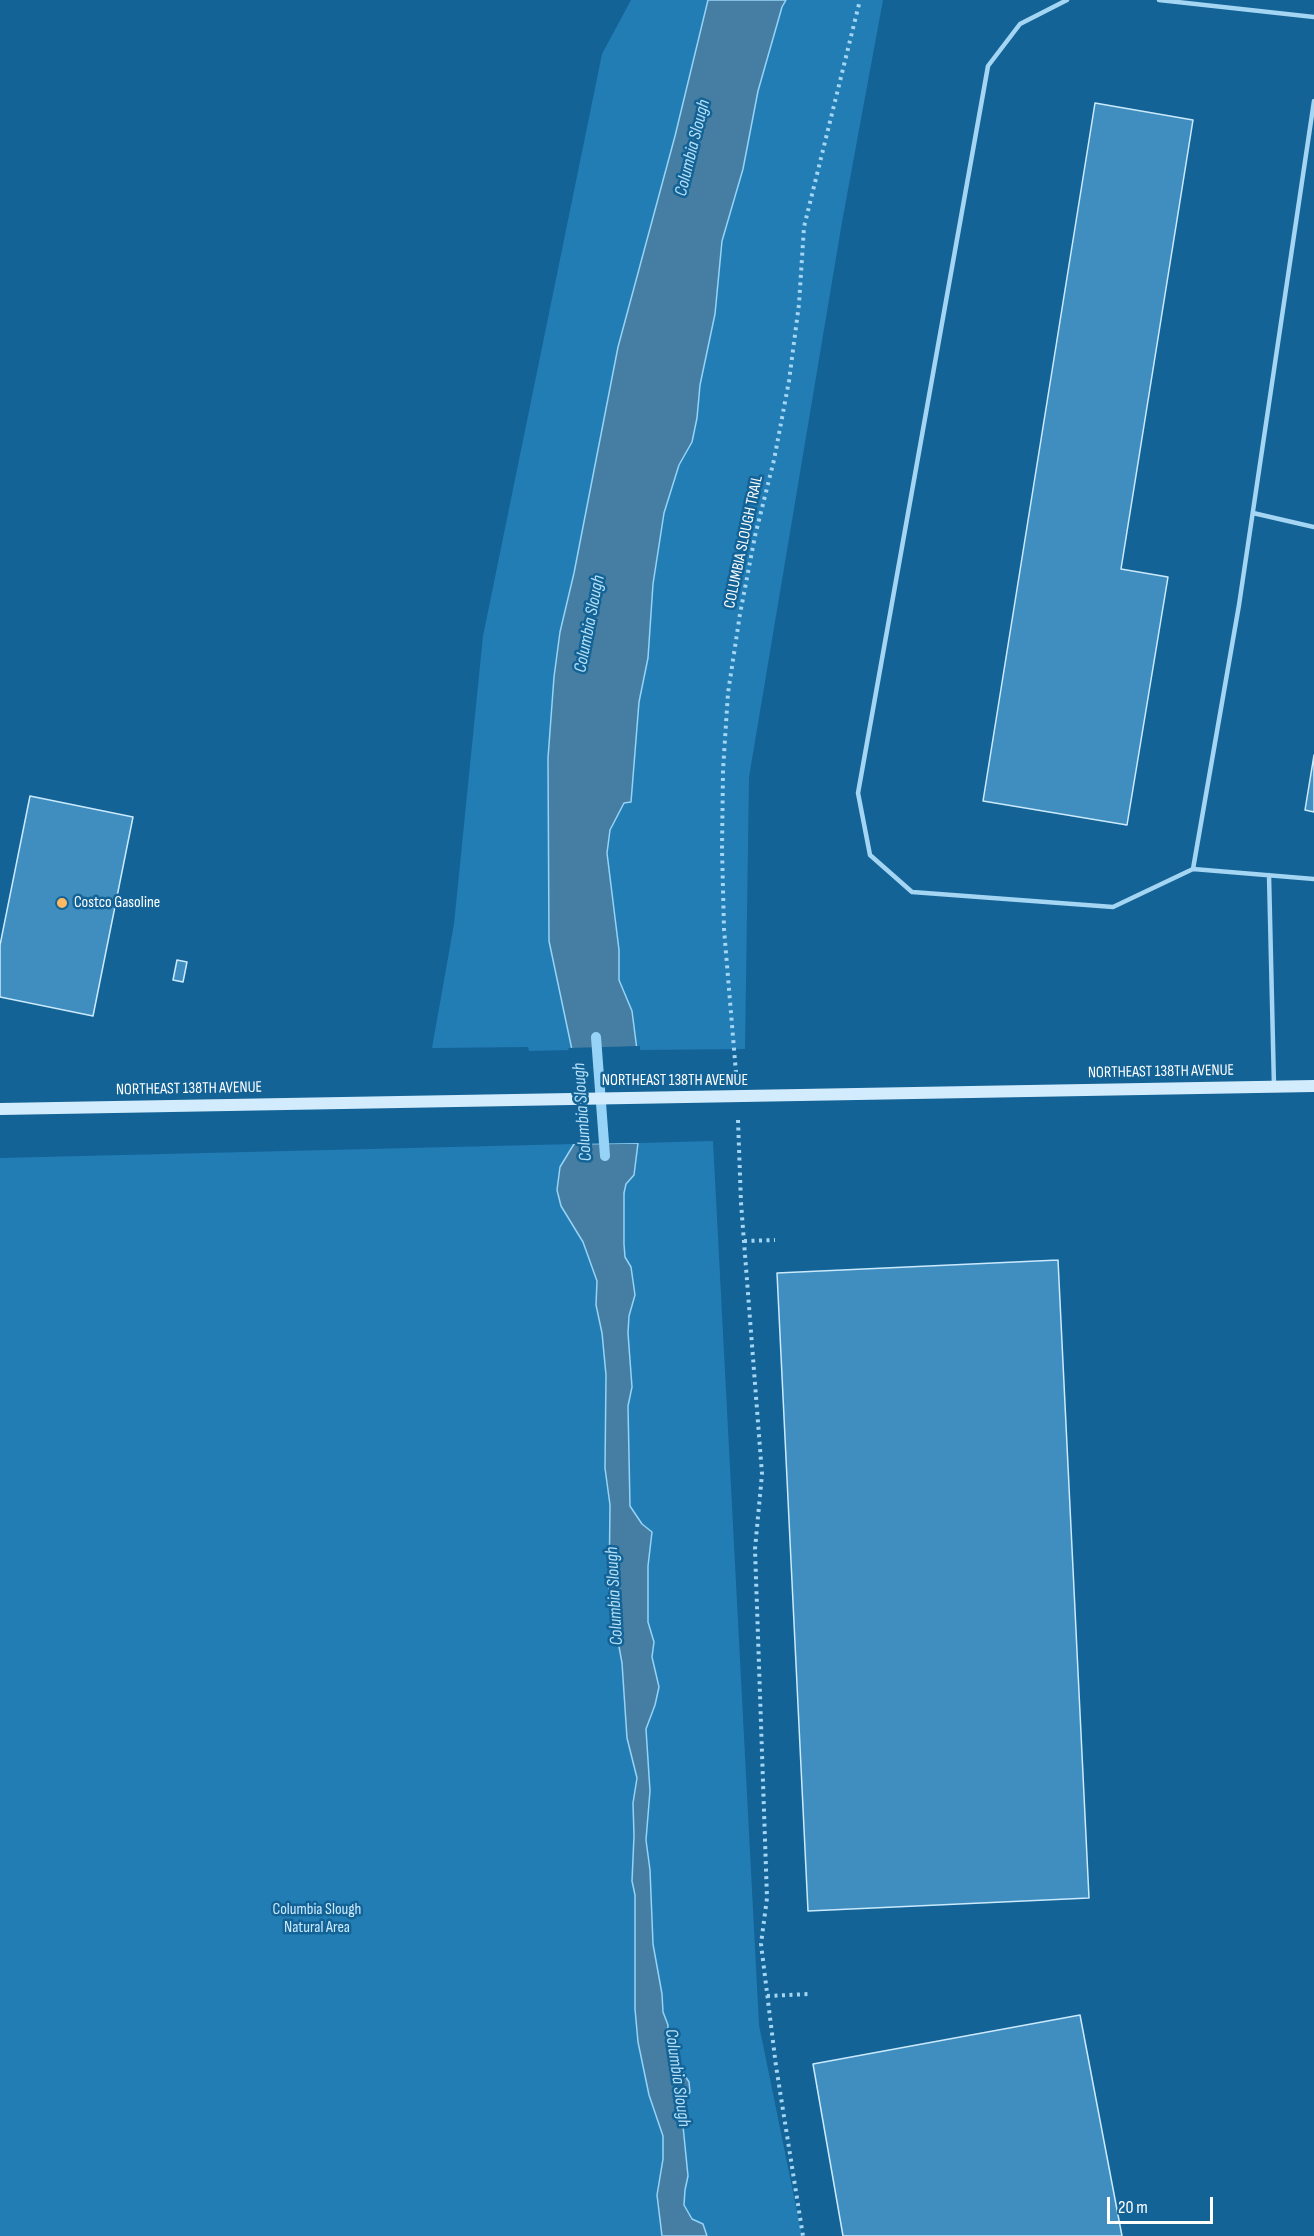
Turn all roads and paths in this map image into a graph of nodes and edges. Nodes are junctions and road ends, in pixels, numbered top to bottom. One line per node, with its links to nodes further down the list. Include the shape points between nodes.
1 (860, 0): 13 (path, COLUMBIA SLOUGH TRAIL, via 804,227 789,381 753,547 728,693 722,849 724,929)
2 (1067, 0): 8 (lane, via 1020,24 988,66 858,793 870,855 912,892 1113,908)
3 (1160, 0): 4 (lane)
4 (1314, 17)
5 (1314, 101): 6 (lane)
6 (1253, 513): 7 (lane); 8 (lane)
7 (1314, 526)
8 (1193, 869): 9 (lane)
9 (1269, 875): 10 (lane); 11 (lane)
10 (1314, 879)
11 (1274, 1086): 12 (street, NORTHEAST 138TH AVENUE); 13 (street, NORTHEAST 138TH AVENUE)
12 (1314, 1086)
13 (738, 1097): 14 (street, NORTHEAST 138TH AVENUE); 16 (path, COLUMBIA SLOUGH TRAIL)
14 (0, 1109)
15 (775, 1240): 16 (path)
16 (744, 1241): 18 (path, COLUMBIA SLOUGH TRAIL, via 762,1474 754,1549 766,1898 761,1944)
17 (810, 1994): 18 (path)
18 (767, 1996): 19 (path, COLUMBIA SLOUGH TRAIL)
19 (803, 2236)

